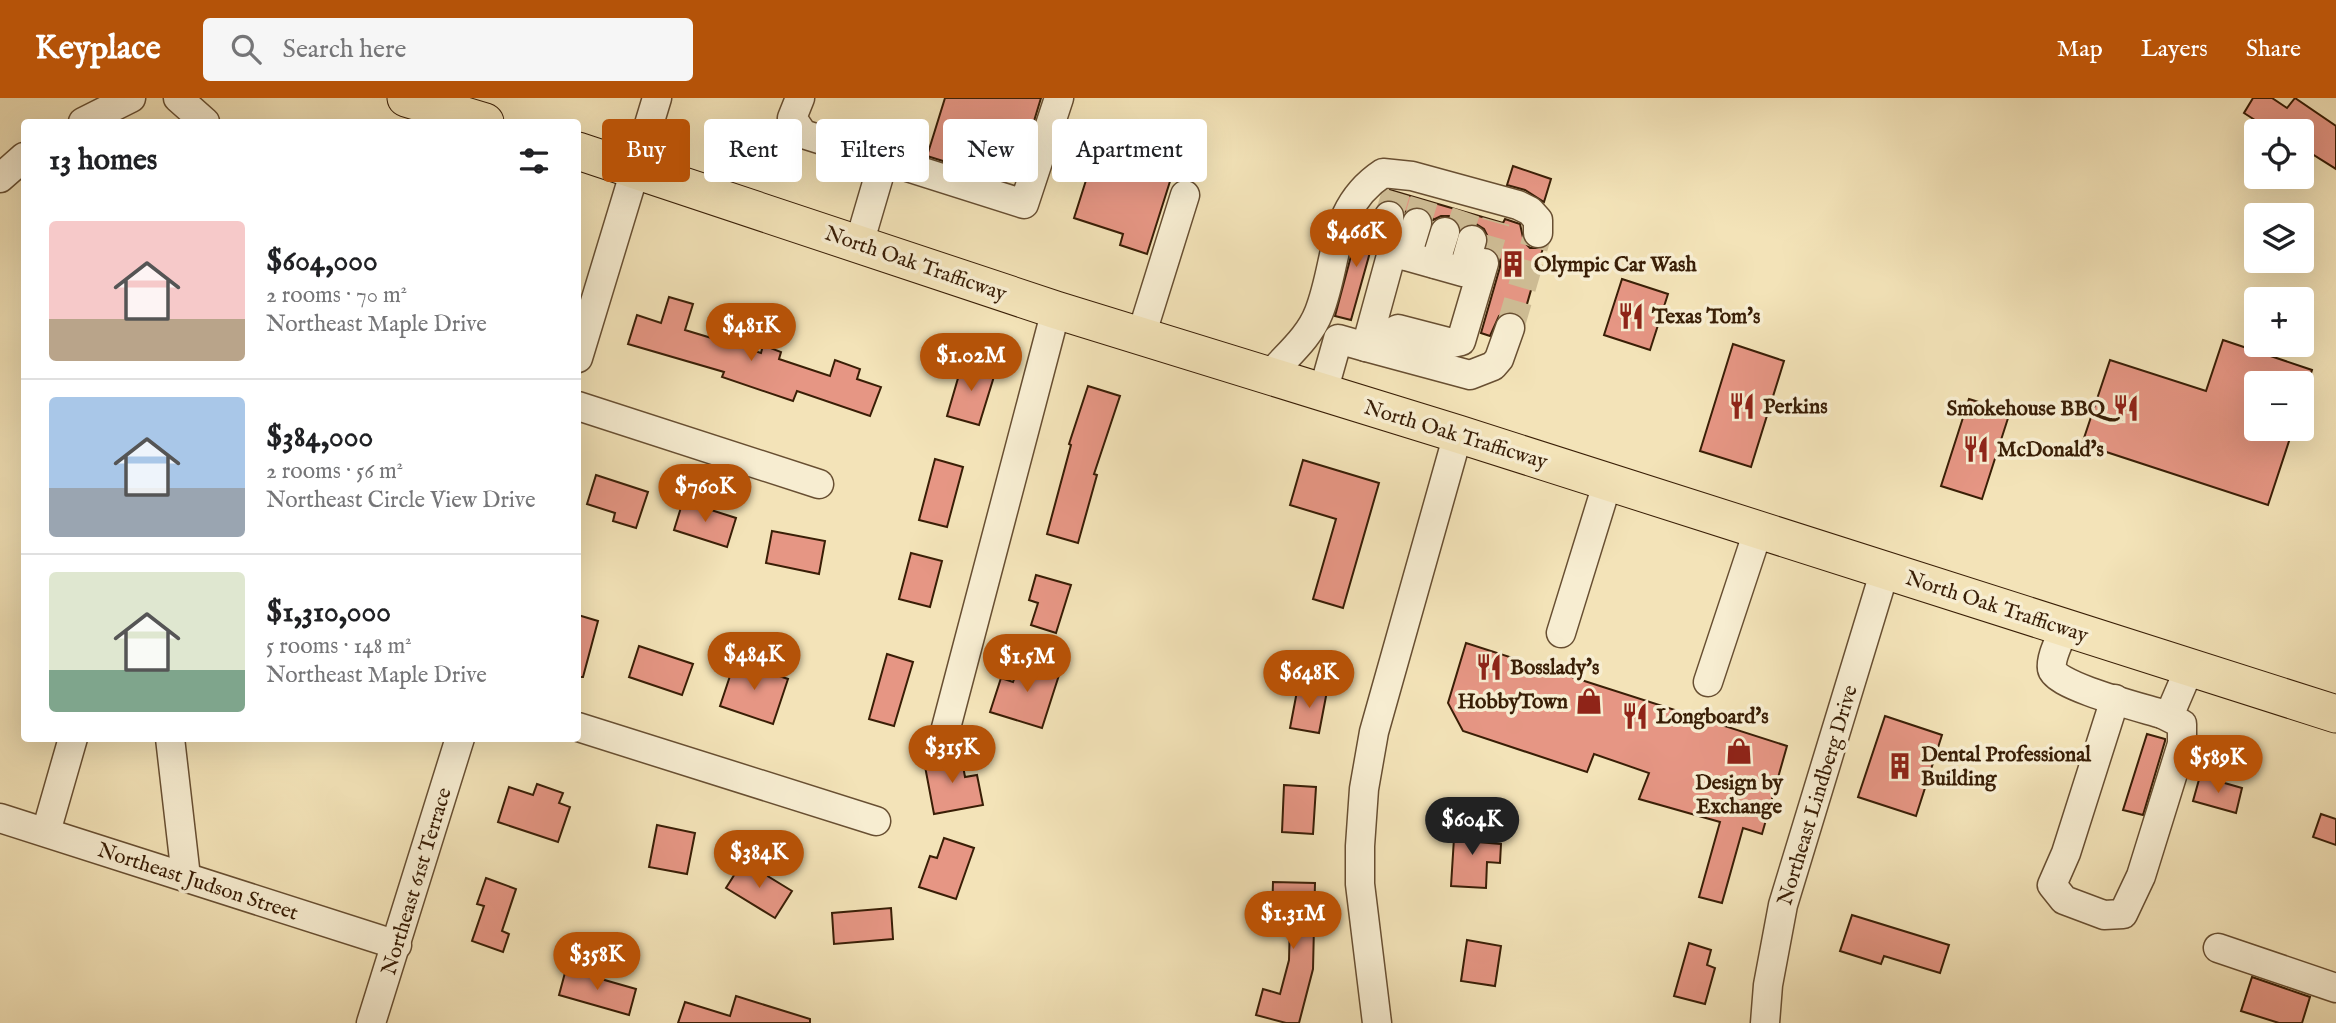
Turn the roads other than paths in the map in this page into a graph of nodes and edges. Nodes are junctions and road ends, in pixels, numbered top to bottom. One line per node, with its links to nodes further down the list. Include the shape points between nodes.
1 (131, 98): 7 (street)
2 (178, 98): 8 (street)
3 (406, 98): 9 (main road)
4 (657, 98): 10 (street)
5 (800, 98): 11 (street, via 792,118 803,134)
6 (1059, 98): 15 (street, via 1024,204)
7 (89, 119)
8 (202, 119)
9 (475, 119)
10 (651, 119)
11 (816, 138)
12 (581, 152): 13 (main road, North Oak Trafficway)
13 (602, 158)
14 (21, 160): 16 (street)
15 (929, 173)
16 (0, 178)
17 (632, 182): 30 (street)
18 (675, 182): 23 (main road, North Oak Trafficway)
19 (877, 182): 23 (street)
20 (1185, 195): 27 (street)
21 (1441, 219): 22 (street, via 1518,205 1538,220); 25 (street, via 1383,173 1373,180 1349,209); 29 (street); 29 (street, via 1461,341 1452,343 1398,329)
22 (1538, 233)
23 (859, 244): 24 (main road, North Oak Trafficway)
24 (1056, 310): 27 (main road, North Oak Trafficway); 50 (street)
25 (1319, 312): 28 (street); 31 (street, via 1301,342)
26 (1510, 328): 29 (street, via 1499,359 1472,374 1451,371)
27 (1141, 336): 31 (main road, North Oak Trafficway)
28 (1338, 339): 29 (street); 32 (street)
29 (1375, 341)
30 (581, 348)
31 (1269, 376): 32 (main road, North Oak Trafficway)
32 (1323, 392): 34 (main road, North Oak Trafficway)
33 (581, 407): 36 (street)
34 (1458, 434): 35 (main road, North Oak Trafficway); 59 (street, via 1374,732 1364,789 1360,884)
35 (1608, 481): 37 (main road, North Oak Trafficway); 40 (street)
36 (819, 485)
37 (1758, 531): 38 (main road, North Oak Trafficway); 42 (street)
38 (1885, 570): 39 (main road, North Oak Trafficway); 60 (street, Northeast Lindberg Drive, via 1783,905)
39 (2065, 627): 41 (main road, North Oak Trafficway); 43 (street, via 2051,667 2054,675 2066,684)
40 (1561, 633)
41 (2190, 667): 44 (street, via 2172,709); 45 (main road, North Oak Trafficway)
42 (1708, 682)
43 (2115, 699): 44 (street); 44 (street, via 2052,885 2064,900 2105,915 2123,914 2141,876 2182,744 2182,724)
44 (2162, 714)
45 (2336, 714)
46 (581, 728): 52 (street)
47 (72, 742): 53 (street)
48 (170, 742): 54 (street)
49 (459, 742): 55 (street, Northeast 61st Terrace)
50 (942, 743)
51 (0, 818): 53 (street, Northeast Judson Street)
52 (876, 821)
53 (46, 832): 54 (street, Northeast Judson Street)
54 (186, 877): 55 (street, Northeast Judson Street)
55 (397, 945): 58 (street, Northeast 61st Terrace)
56 (2218, 948): 57 (street)
57 (2336, 988)
58 (372, 1023)
59 (1377, 1023)
60 (1765, 1023)

